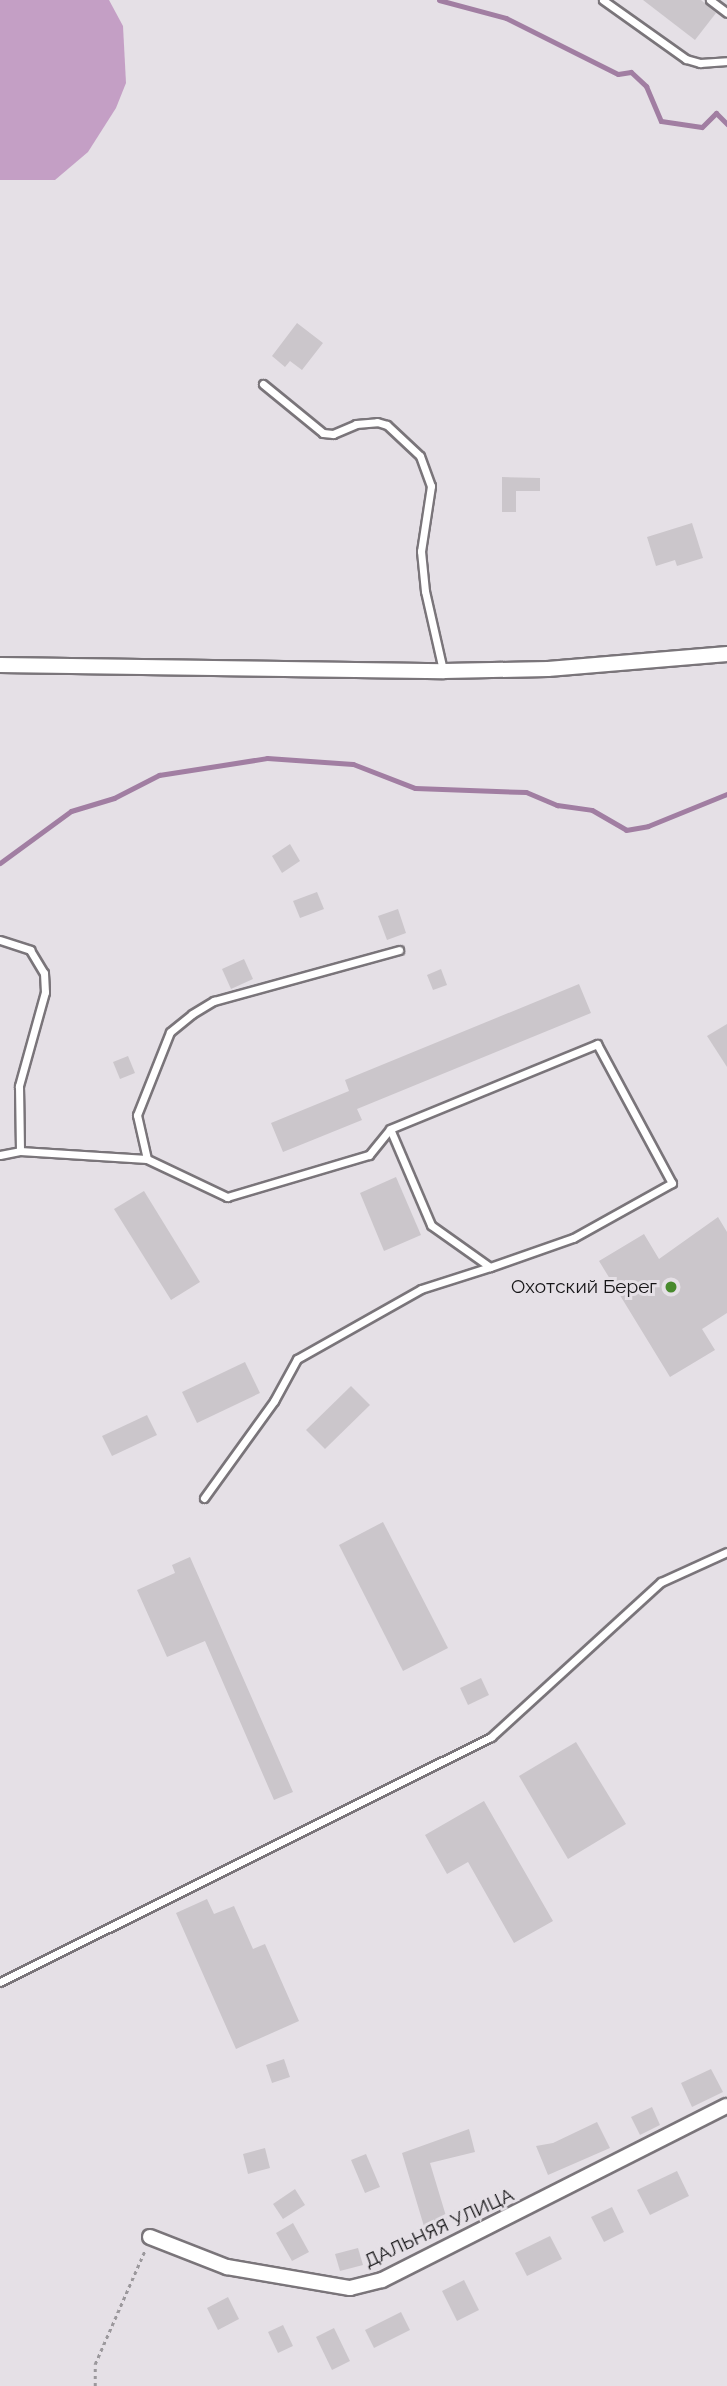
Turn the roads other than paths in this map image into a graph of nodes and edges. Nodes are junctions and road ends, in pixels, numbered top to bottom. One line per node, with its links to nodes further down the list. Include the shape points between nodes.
1 (603, 0): 4 (lane, via 686,59)
2 (710, 0): 3 (lane)
3 (727, 13)
4 (727, 61)
5 (263, 384): 8 (lane, via 323,432 333,434 356,424 377,422 387,425 420,456 431,486 421,551 425,591)
6 (727, 654): 8 (street, via 548,669)
7 (0, 665): 8 (street)
8 (444, 671)
9 (0, 940): 12 (lane, via 30,950 44,973 45,992 19,1086)
10 (399, 950): 14 (lane, via 331,965 214,1002 170,1032 137,1115)
11 (390, 1129): 14 (lane, via 369,1155 227,1197); 15 (lane, via 431,1225); 15 (lane, via 597,1044 672,1183 573,1238)
12 (20, 1152): 13 (lane); 14 (lane)
13 (0, 1155)
14 (147, 1159)
15 (490, 1267): 16 (lane, via 421,1289 297,1359 274,1401)
16 (204, 1498)
17 (727, 1552): 18 (lane, via 661,1582 491,1737)
18 (0, 1982)
19 (727, 2106): 20 (street, ДАЛЬНЯЯ УЛИЦА, via 383,2280 350,2288 227,2267)
20 (150, 2237)

